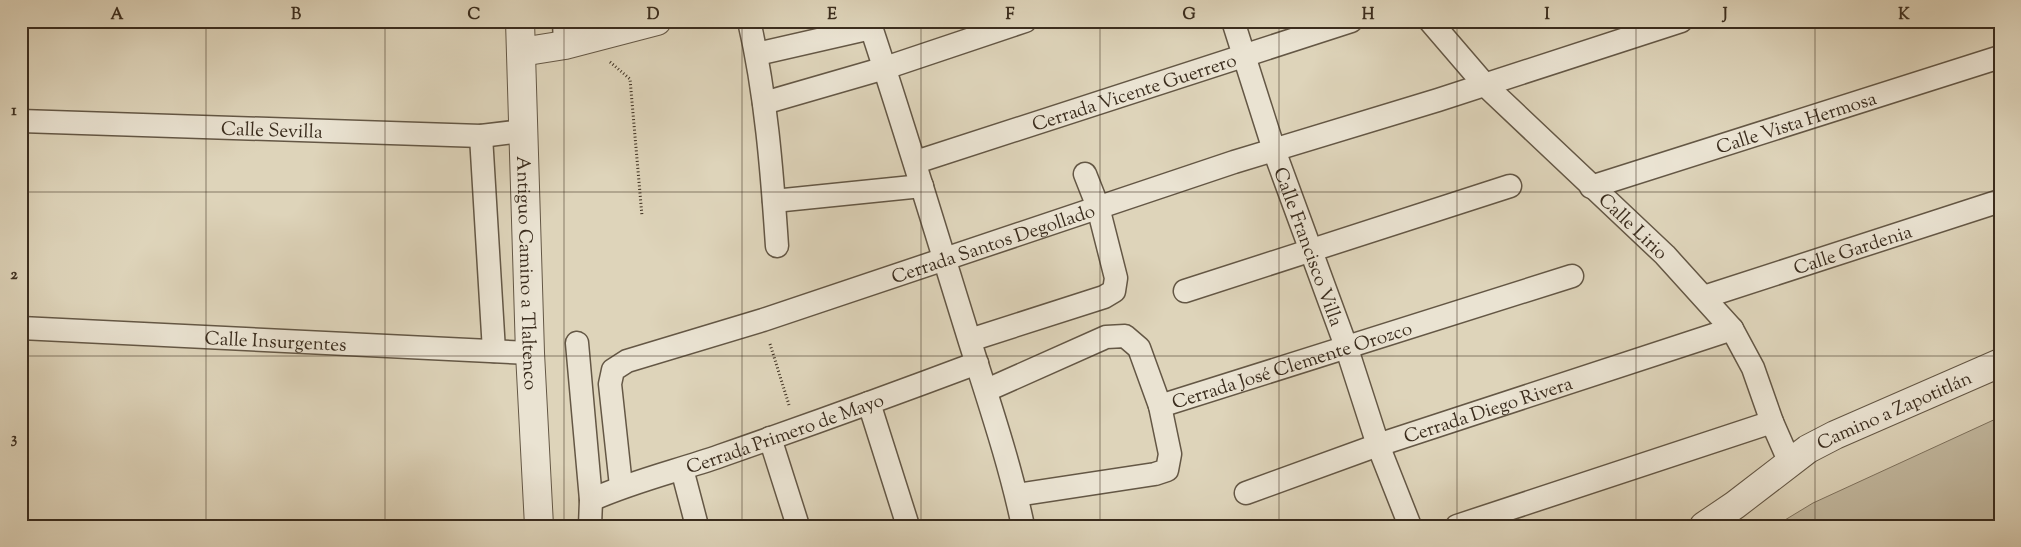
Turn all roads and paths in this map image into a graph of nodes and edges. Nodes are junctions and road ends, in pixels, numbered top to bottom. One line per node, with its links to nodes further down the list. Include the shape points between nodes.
1 (520, 21): 11 (street, Antiguo Camino a Tlaltenco)
2 (657, 21): 10 (street)
3 (750, 21): 12 (street)
4 (1025, 21): 16 (street)
5 (1233, 21): 13 (street, Calle Francisco Villa)
6 (1351, 21): 13 (street, Cerrada Vicente Guerrero)
7 (1430, 21): 17 (street, Calle Lirio)
8 (1681, 21): 17 (street, Cerrada Santos Degollado)
9 (870, 25): 12 (street); 16 (street)
10 (564, 33): 11 (street)
11 (521, 52): 20 (street, Antiguo Camino a Tlaltenco)
12 (757, 54): 18 (street)
13 (1243, 55): 22 (street, Calle Francisco Villa); 23 (street, Cerrada Vicente Guerrero)
14 (2000, 57): 27 (street, Calle Vista Hermosa)
15 (605, 60): 31 (path, via 630,79)
16 (885, 68): 18 (street); 23 (street)
17 (1485, 84): 22 (street, Cerrada Santos Degollado); 27 (street, Calle Lirio)
18 (764, 103): 28 (street)
19 (21, 121): 21 (street, Calle Sevilla)
20 (522, 131): 21 (street, Calle Sevilla); 45 (street, Antiguo Camino a Tlaltenco)
21 (481, 136): 44 (street)
22 (1274, 150): 30 (street, Cerrada Santos Degollado); 33 (street, Calle Francisco Villa)
23 (916, 162): 25 (street)
24 (1085, 174): 30 (street)
25 (922, 186): 28 (street); 34 (street)
26 (1510, 186): 33 (street)
27 (1591, 187): 37 (street, Calle Lirio, via 1665,255)
28 (774, 201): 32 (street)
29 (2000, 201): 37 (street, Calle Gardenia)
30 (1098, 208): 34 (street, Cerrada Santos Degollado); 41 (street, via 1116,278 1114,291)
31 (642, 216)
32 (777, 246)
33 (1312, 250): 36 (street); 43 (street, Calle Francisco Villa)
34 (944, 258): 38 (street, Cerrada Santos Degollado); 41 (street)
35 (1572, 276): 43 (street, Cerrada José Clemente Orozco)
36 (1185, 291)
37 (1704, 297): 40 (street, Calle Lirio)
38 (763, 320): 52 (path); 57 (street, Cerrada Santos Degollado, via 627,361 613,370 610,384)
39 (21, 328): 44 (street, Calle Insurgentes)
40 (1732, 329): 51 (street, Calle Lirio, via 1753,368); 54 (street, Cerrada Diego Rivera)
41 (970, 340): 46 (street)
42 (577, 343): 60 (street)
43 (1347, 349): 50 (street, Cerrada José Clemente Orozco); 54 (street, Calle Francisco Villa)
44 (494, 351): 45 (street, Calle Insurgentes)
45 (530, 353): 61 (street, Antiguo Camino a Tlaltenco)
46 (977, 362): 48 (street); 49 (street, Cerrada Primero de Mayo)
47 (2000, 362): 55 (street, Camino a Zapotitlán, via 1836,435 1808,449)
48 (986, 390): 50 (street, via 1106,336 1126,336 1138,348); 59 (street)
49 (869, 403): 52 (street, Cerrada Primero de Mayo); 65 (street)
50 (1160, 406): 59 (street, Cerrada José Clemente Orozco, via 1170,454 1167,470)
51 (1772, 422): 55 (street, Calle Lirio); 68 (street)
52 (796, 429): 53 (street, Cerrada Primero de Mayo)
53 (770, 438): 56 (street, Cerrada Primero de Mayo); 64 (street)
54 (1378, 445): 58 (street, Cerrada Diego Rivera); 67 (street, Calle Francisco Villa)
55 (1790, 463): 69 (street, Camino a Zapotitlán)
56 (682, 469): 57 (street, Cerrada Primero de Mayo); 63 (street)
57 (622, 486): 60 (street, Cerrada Primero de Mayo)
58 (1246, 493)
59 (1016, 495): 66 (street)
60 (591, 500): 62 (street)
61 (539, 526)
62 (590, 526)
63 (697, 526)
64 (798, 526)
65 (908, 526)
66 (1023, 526)
67 (1410, 526)
68 (1457, 526)
69 (1704, 526)

